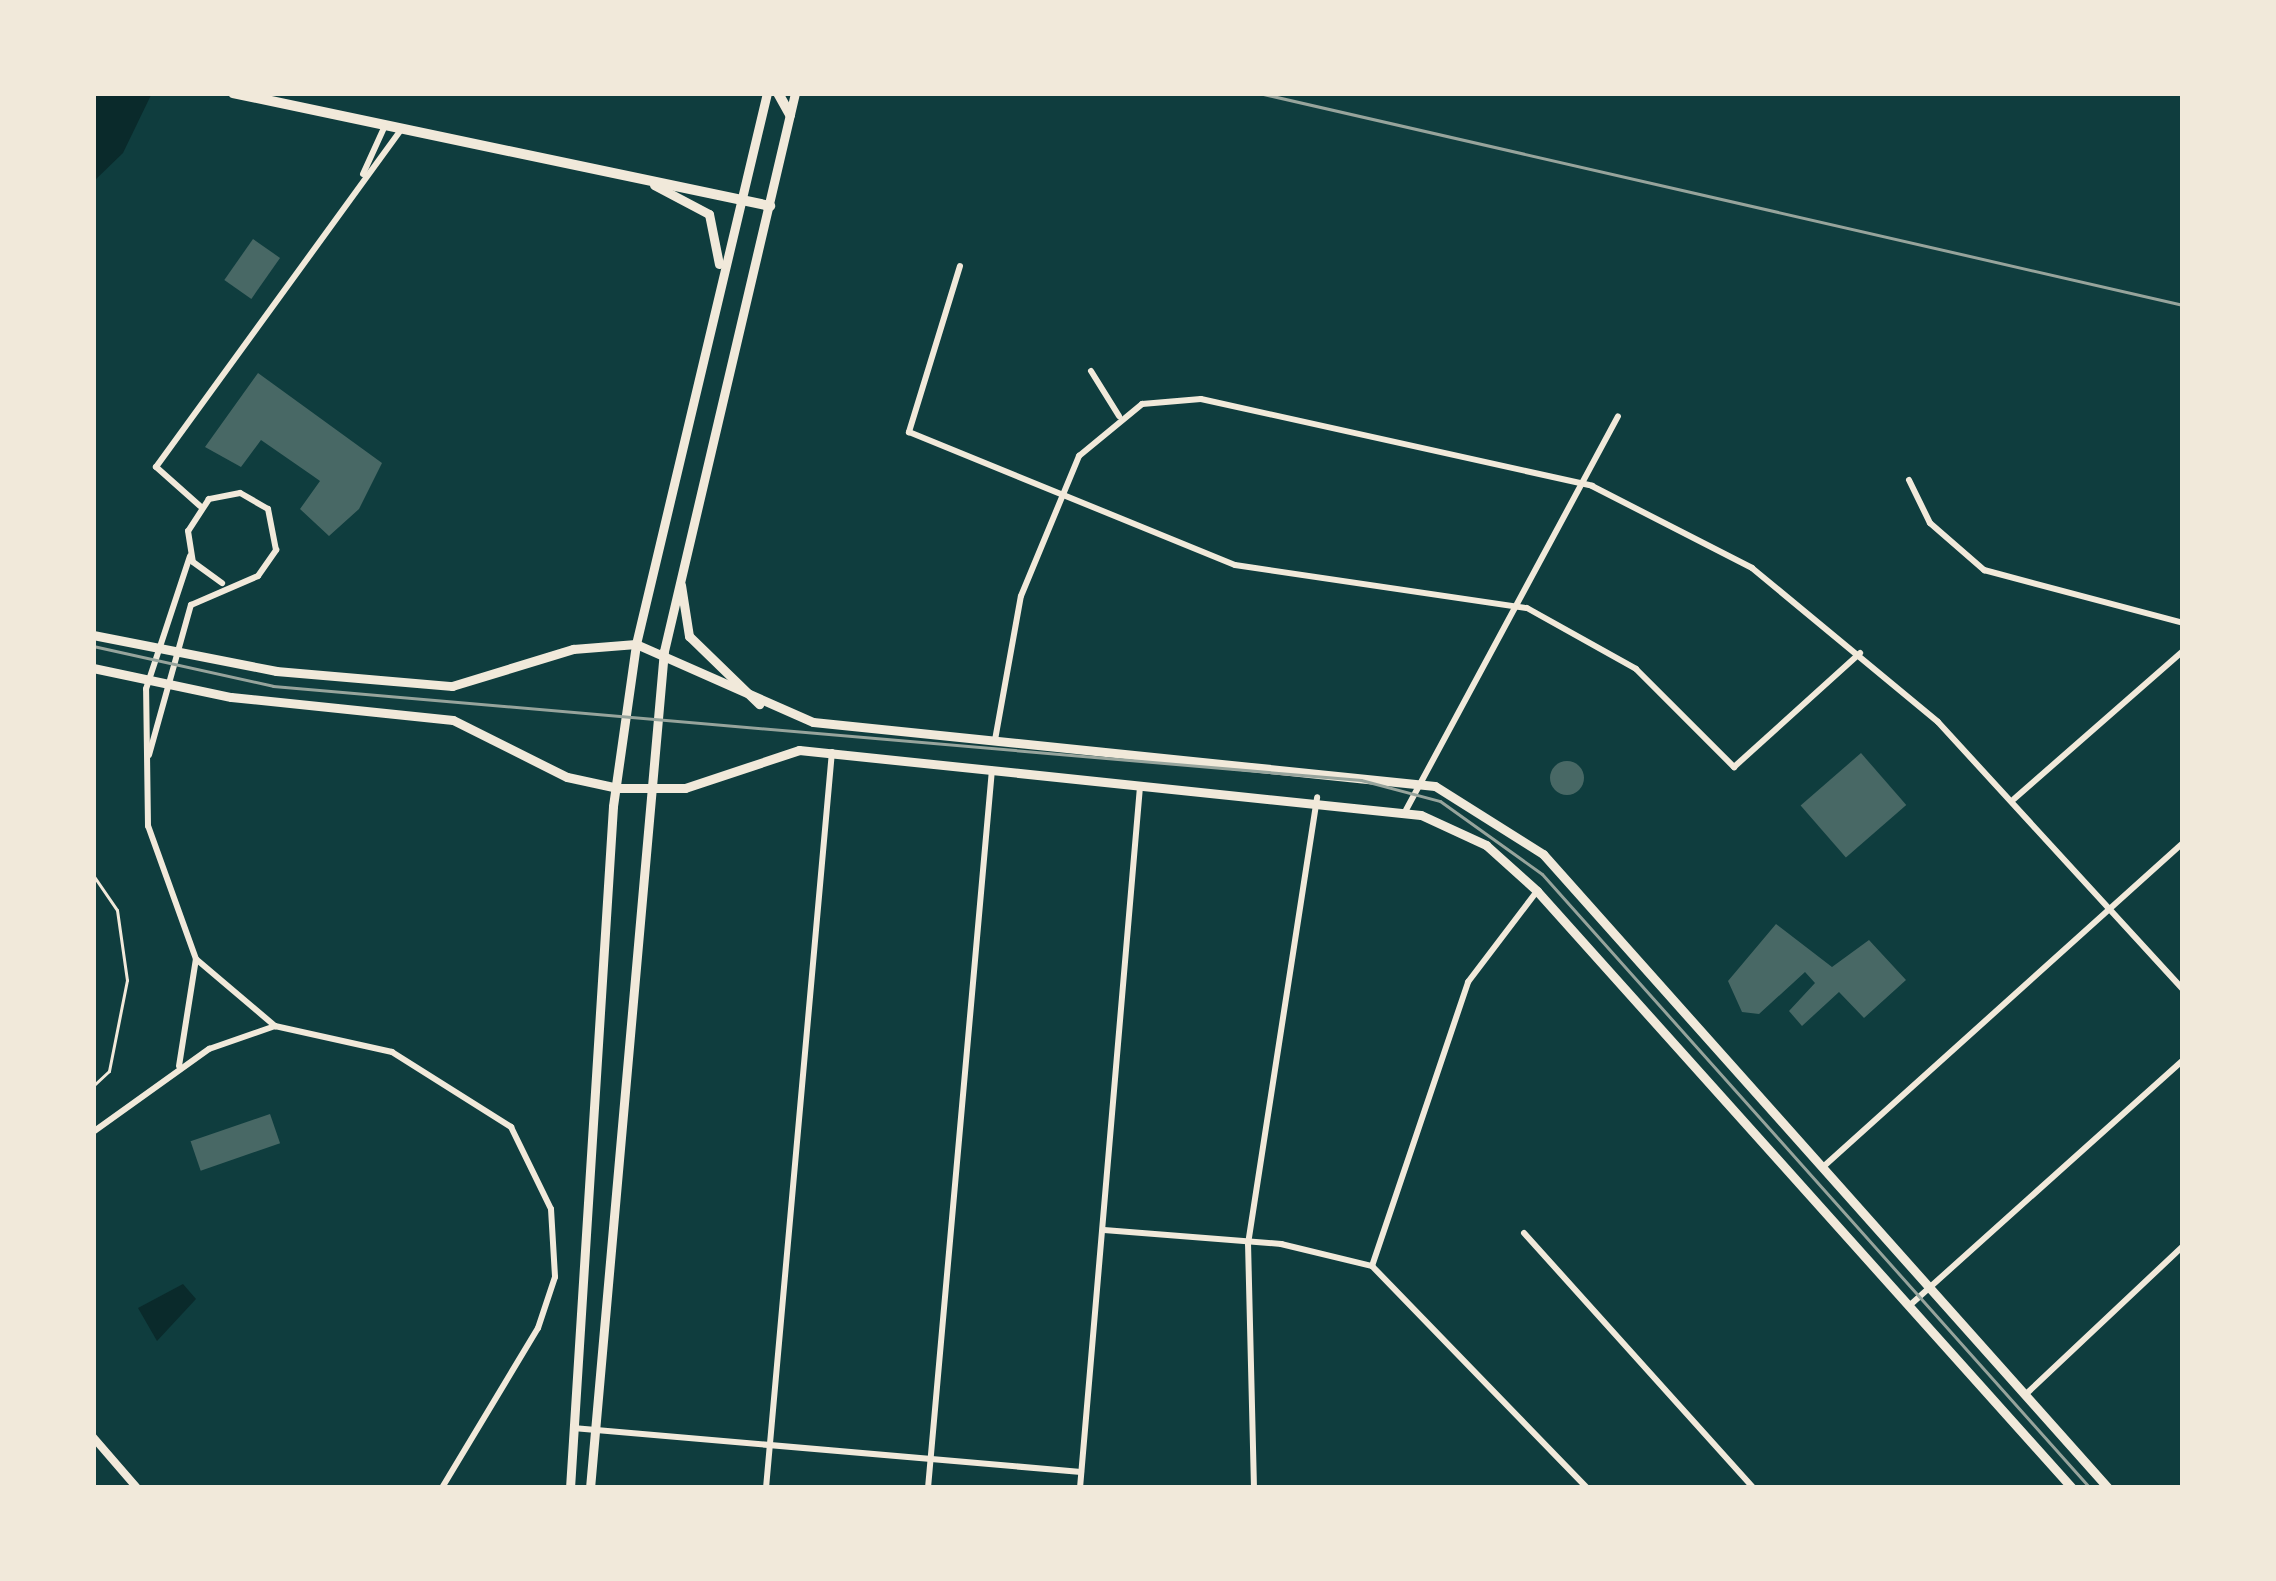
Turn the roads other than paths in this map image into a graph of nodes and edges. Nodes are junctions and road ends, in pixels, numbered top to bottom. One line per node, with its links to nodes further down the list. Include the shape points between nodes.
1 (233, 93): 6 (highway)
2 (767, 93): 10 (main road)
3 (778, 93): 5 (highway)
4 (795, 93): 5 (main road)
5 (790, 115): 11 (main road)
6 (384, 128): 7 (highway); 9 (street)
7 (400, 131): 8 (highway); 9 (street)
8 (650, 183): 10 (highway); 13 (main road, via 693,201 718,230)
9 (359, 184): 20 (street, via 156,466)
10 (741, 198): 11 (highway); 13 (main road)
11 (770, 206): 22 (main road)
12 (960, 266): 19 (street, via 909,431)
13 (712, 315): 27 (main road)
14 (1091, 371): 15 (street)
15 (1119, 416): 18 (street, via 1201,399); 19 (street)
16 (1618, 416): 18 (street)
17 (1909, 479): 25 (street, via 1930,524 1984,570)
18 (1574, 483): 24 (street); 31 (street, via 1752,568)
19 (1062, 488): 24 (street, via 1235,565); 37 (street, via 1021,596)
20 (200, 506): 21 (street); 23 (street, via 250,496 277,529 266,569)
21 (190, 556): 23 (street); 28 (street)
22 (680, 579): 30 (main road); 36 (main road, via 689,636)
23 (222, 583): 32 (street, via 196,598)
24 (1511, 604): 31 (street, via 1636,670 1734,767); 41 (street)
25 (2183, 623)
26 (93, 635): 28 (main road)
27 (636, 644): 30 (main road); 32 (main road, via 573,649 472,686); 43 (main road)
28 (153, 650): 32 (main road); 34 (street)
29 (2183, 650): 46 (street)
30 (664, 651): 36 (main road); 44 (main road)
31 (1860, 653): 46 (street)
32 (176, 654): 35 (street)
33 (93, 668): 34 (main road)
34 (146, 681): 35 (main road); 39 (street)
35 (171, 687): 39 (street); 43 (main road, via 453,720 567,777)
36 (759, 704): 37 (main road, via 813,722)
37 (994, 740): 41 (main road)
38 (832, 752): 40 (main road); 44 (main road, via 781,753); 69 (street)
39 (147, 759): 51 (street, via 154,860)
40 (992, 770): 42 (main road); 70 (street)
41 (1418, 781): 47 (street); 57 (main road, via 1528,839)
42 (1141, 782): 45 (main road); 58 (street)
43 (618, 788): 44 (main road); 66 (main road)
44 (649, 790): 67 (main road)
45 (1317, 797): 47 (main road); 60 (street)
46 (2014, 799): 50 (street)
47 (1406, 810): 49 (main road, via 1486,844)
48 (2183, 843): 50 (street)
49 (1537, 891): 62 (street, via 1468,982); 64 (main road)
50 (2111, 909): 52 (street); 57 (street)
51 (196, 959): 53 (street); 55 (street)
52 (2183, 989)
53 (275, 1026): 55 (street); 73 (street, via 392,1052 459,1087 511,1127 543,1181 556,1233 550,1298)
54 (2183, 1060): 63 (street)
55 (179, 1068): 56 (street)
56 (93, 1132)
57 (1822, 1167): 63 (main road)
58 (1104, 1230): 60 (street); 71 (street)
59 (1524, 1233): 81 (street)
60 (1248, 1244): 62 (street); 79 (street)
61 (2183, 1246): 65 (street)
62 (1372, 1266): 80 (street)
63 (1929, 1288): 64 (street); 65 (main road)
64 (1909, 1306): 82 (main road)
65 (2025, 1395): 83 (main road)
66 (573, 1428): 67 (street); 74 (main road)
67 (596, 1430): 69 (street); 75 (main road)
68 (93, 1437): 72 (street)
69 (769, 1445): 70 (street); 76 (street)
70 (930, 1460): 71 (street); 77 (street)
71 (1081, 1472): 78 (street)
72 (137, 1488)
73 (442, 1488)
74 (570, 1488)
75 (590, 1488)
76 (766, 1488)
77 (928, 1488)
78 (1080, 1488)
79 (1254, 1488)
80 (1587, 1488)
81 (1754, 1488)
82 (2072, 1488)
83 (2108, 1488)

